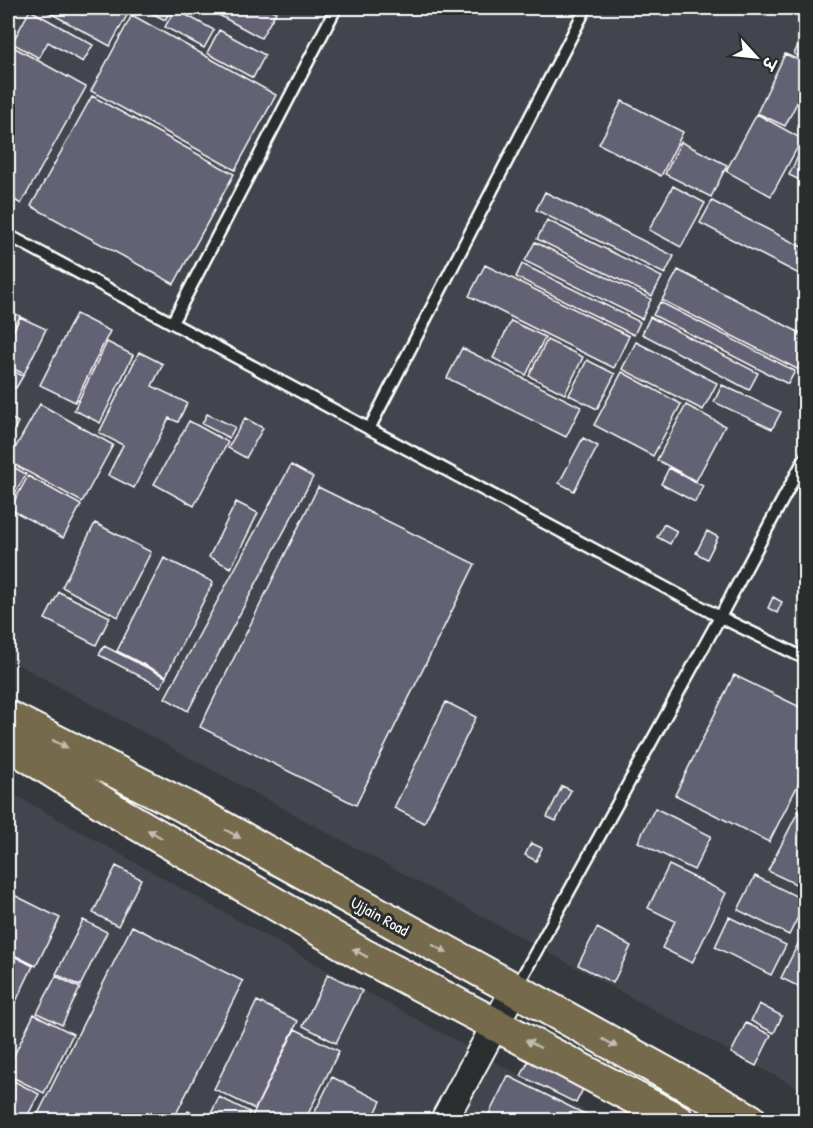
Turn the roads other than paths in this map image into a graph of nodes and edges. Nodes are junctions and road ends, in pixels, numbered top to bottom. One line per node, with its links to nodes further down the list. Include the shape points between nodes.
1 (336, 8): 4 (lane)
2 (586, 8): 5 (lane)
3 (8, 235): 4 (lane)
4 (172, 323): 5 (lane)
5 (369, 429): 7 (lane)
6 (806, 456): 7 (lane)
7 (720, 617): 8 (lane); 11 (lane)
8 (806, 659)
9 (8, 717): 11 (main road, Ujjain Road, one-way to 11, via 182,805)
10 (8, 743): 12 (main road, one-way to 10, via 365,956 122,815)
11 (514, 990): 12 (street); 15 (main road, Ujjain Road, one-way to 15)
12 (496, 1024): 13 (street); 14 (main road, one-way to 12)
13 (444, 1120)
14 (677, 1120)
15 (750, 1120)

